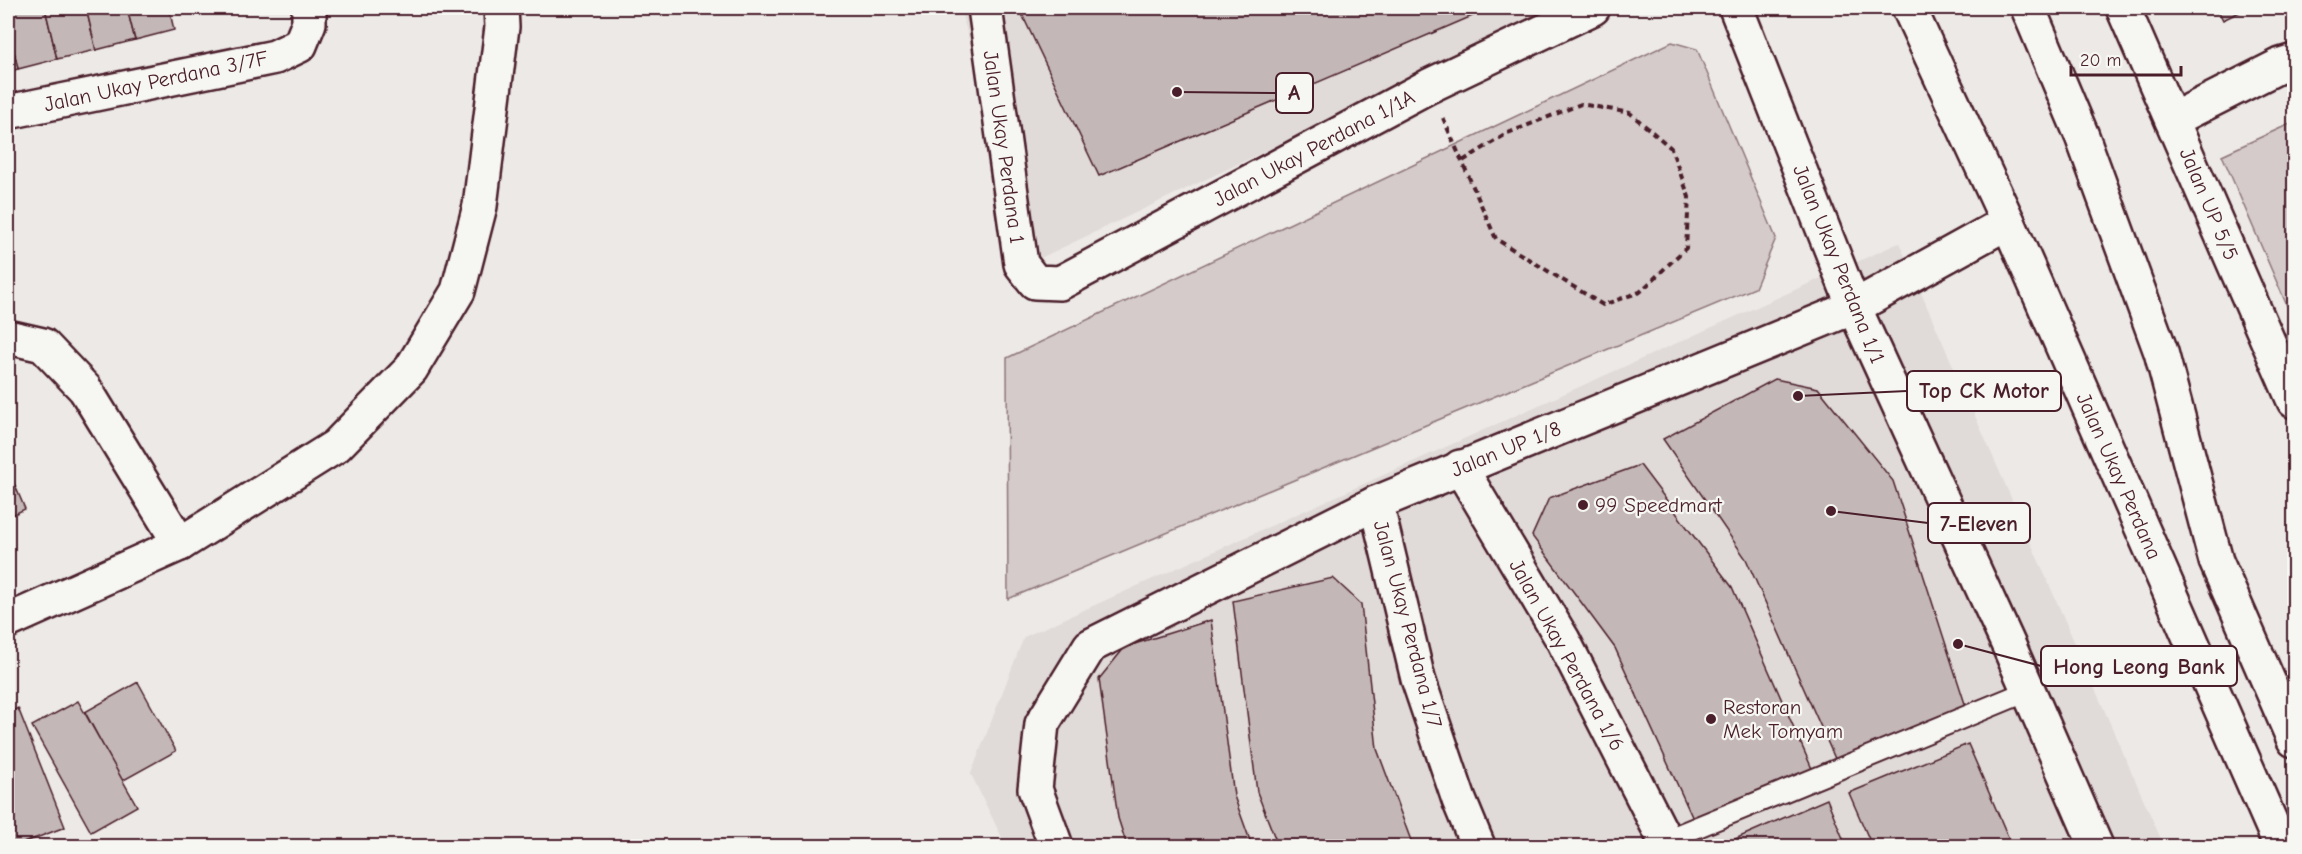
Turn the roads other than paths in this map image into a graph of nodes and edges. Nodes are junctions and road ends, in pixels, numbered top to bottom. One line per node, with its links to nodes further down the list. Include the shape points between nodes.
1 (309, 8): 10 (street, Jalan Ukay Perdana 3/7F, via 309,23 300,45 275,57)
2 (501, 8): 19 (street, via 480,206 458,291 423,350 411,369 336,446)
3 (985, 8): 13 (street, Jalan Ukay Perdana 1, via 1021,264)
4 (1593, 8): 13 (street, Jalan Ukay Perdana 1/1A, via 1430,86 1060,283)
5 (1736, 8): 14 (street, Jalan Ukay Perdana 1/1)
6 (1909, 8): 12 (street, Jalan Ukay Perdana)
7 (2028, 8): 22 (street, via 2082,136 2161,352 2216,561)
8 (2123, 8): 11 (street, Jalan UP 5/5)
9 (2295, 61): 11 (street, via 2281,64)
10 (8, 112)
11 (2172, 120): 16 (street, Jalan UP 5/5)
12 (2008, 222): 14 (street, Jalan UP 1/8); 27 (street, Jalan Ukay Perdana)
13 (1035, 282)
14 (1854, 307): 17 (street, Jalan UP 1/8); 21 (street, Jalan Ukay Perdana 1/1)
15 (8, 337): 19 (street, via 44,345 85,389)
16 (2295, 401)
17 (1460, 467): 18 (street, Jalan UP 1/8); 23 (street, Jalan Ukay Perdana 1/6, via 1563,640)
18 (1376, 503): 24 (street, Jalan UP 1/8, via 1090,646 1042,724 1035,789); 25 (street, Jalan Ukay Perdana 1/7, via 1418,679)
19 (180, 544): 20 (street)
20 (8, 621)
21 (2028, 691): 23 (lane); 26 (street, Jalan Ukay Perdana 1/1)
22 (2295, 740)
23 (1667, 843)
24 (1056, 846)
25 (1478, 846)
26 (2096, 846)
27 (2281, 846)

